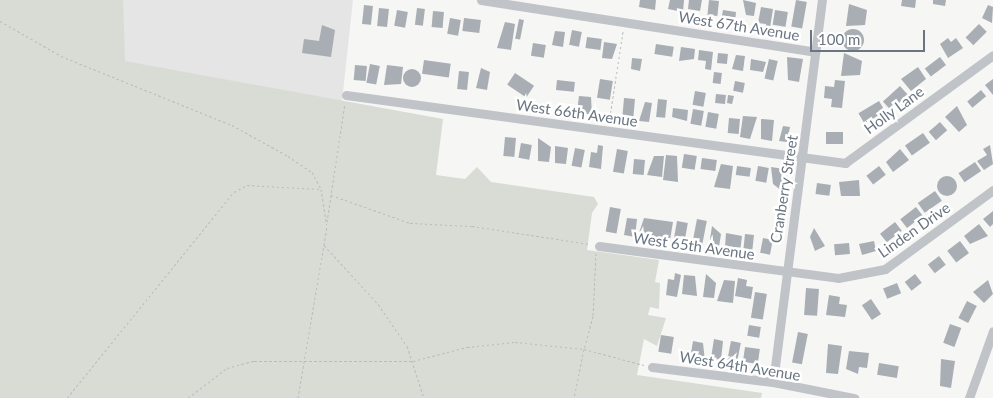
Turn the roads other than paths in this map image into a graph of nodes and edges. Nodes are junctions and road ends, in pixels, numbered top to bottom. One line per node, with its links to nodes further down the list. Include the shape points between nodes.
1 (481, 0): 3 (street, West 67th Avenue)
2 (822, 0): 3 (street, Cranberry Street)
3 (815, 52): 6 (street, Cranberry Street)
4 (993, 55): 6 (street, Holly Lane, via 845,163)
5 (346, 95): 6 (street, West 66th Avenue)
6 (805, 158): 9 (street, Cranberry Street)
7 (993, 190): 9 (street, Linden Drive, via 885,269 838,278)
8 (599, 246): 9 (street, West 65th Avenue)
9 (785, 272): 12 (street, Cranberry Street)
10 (993, 331): 15 (street)
11 (652, 366): 12 (street, West 64th Avenue)
12 (773, 382): 13 (street, West 64th Avenue)
13 (820, 396): 14 (street, West 64th Avenue)
14 (854, 398)
15 (969, 398)

